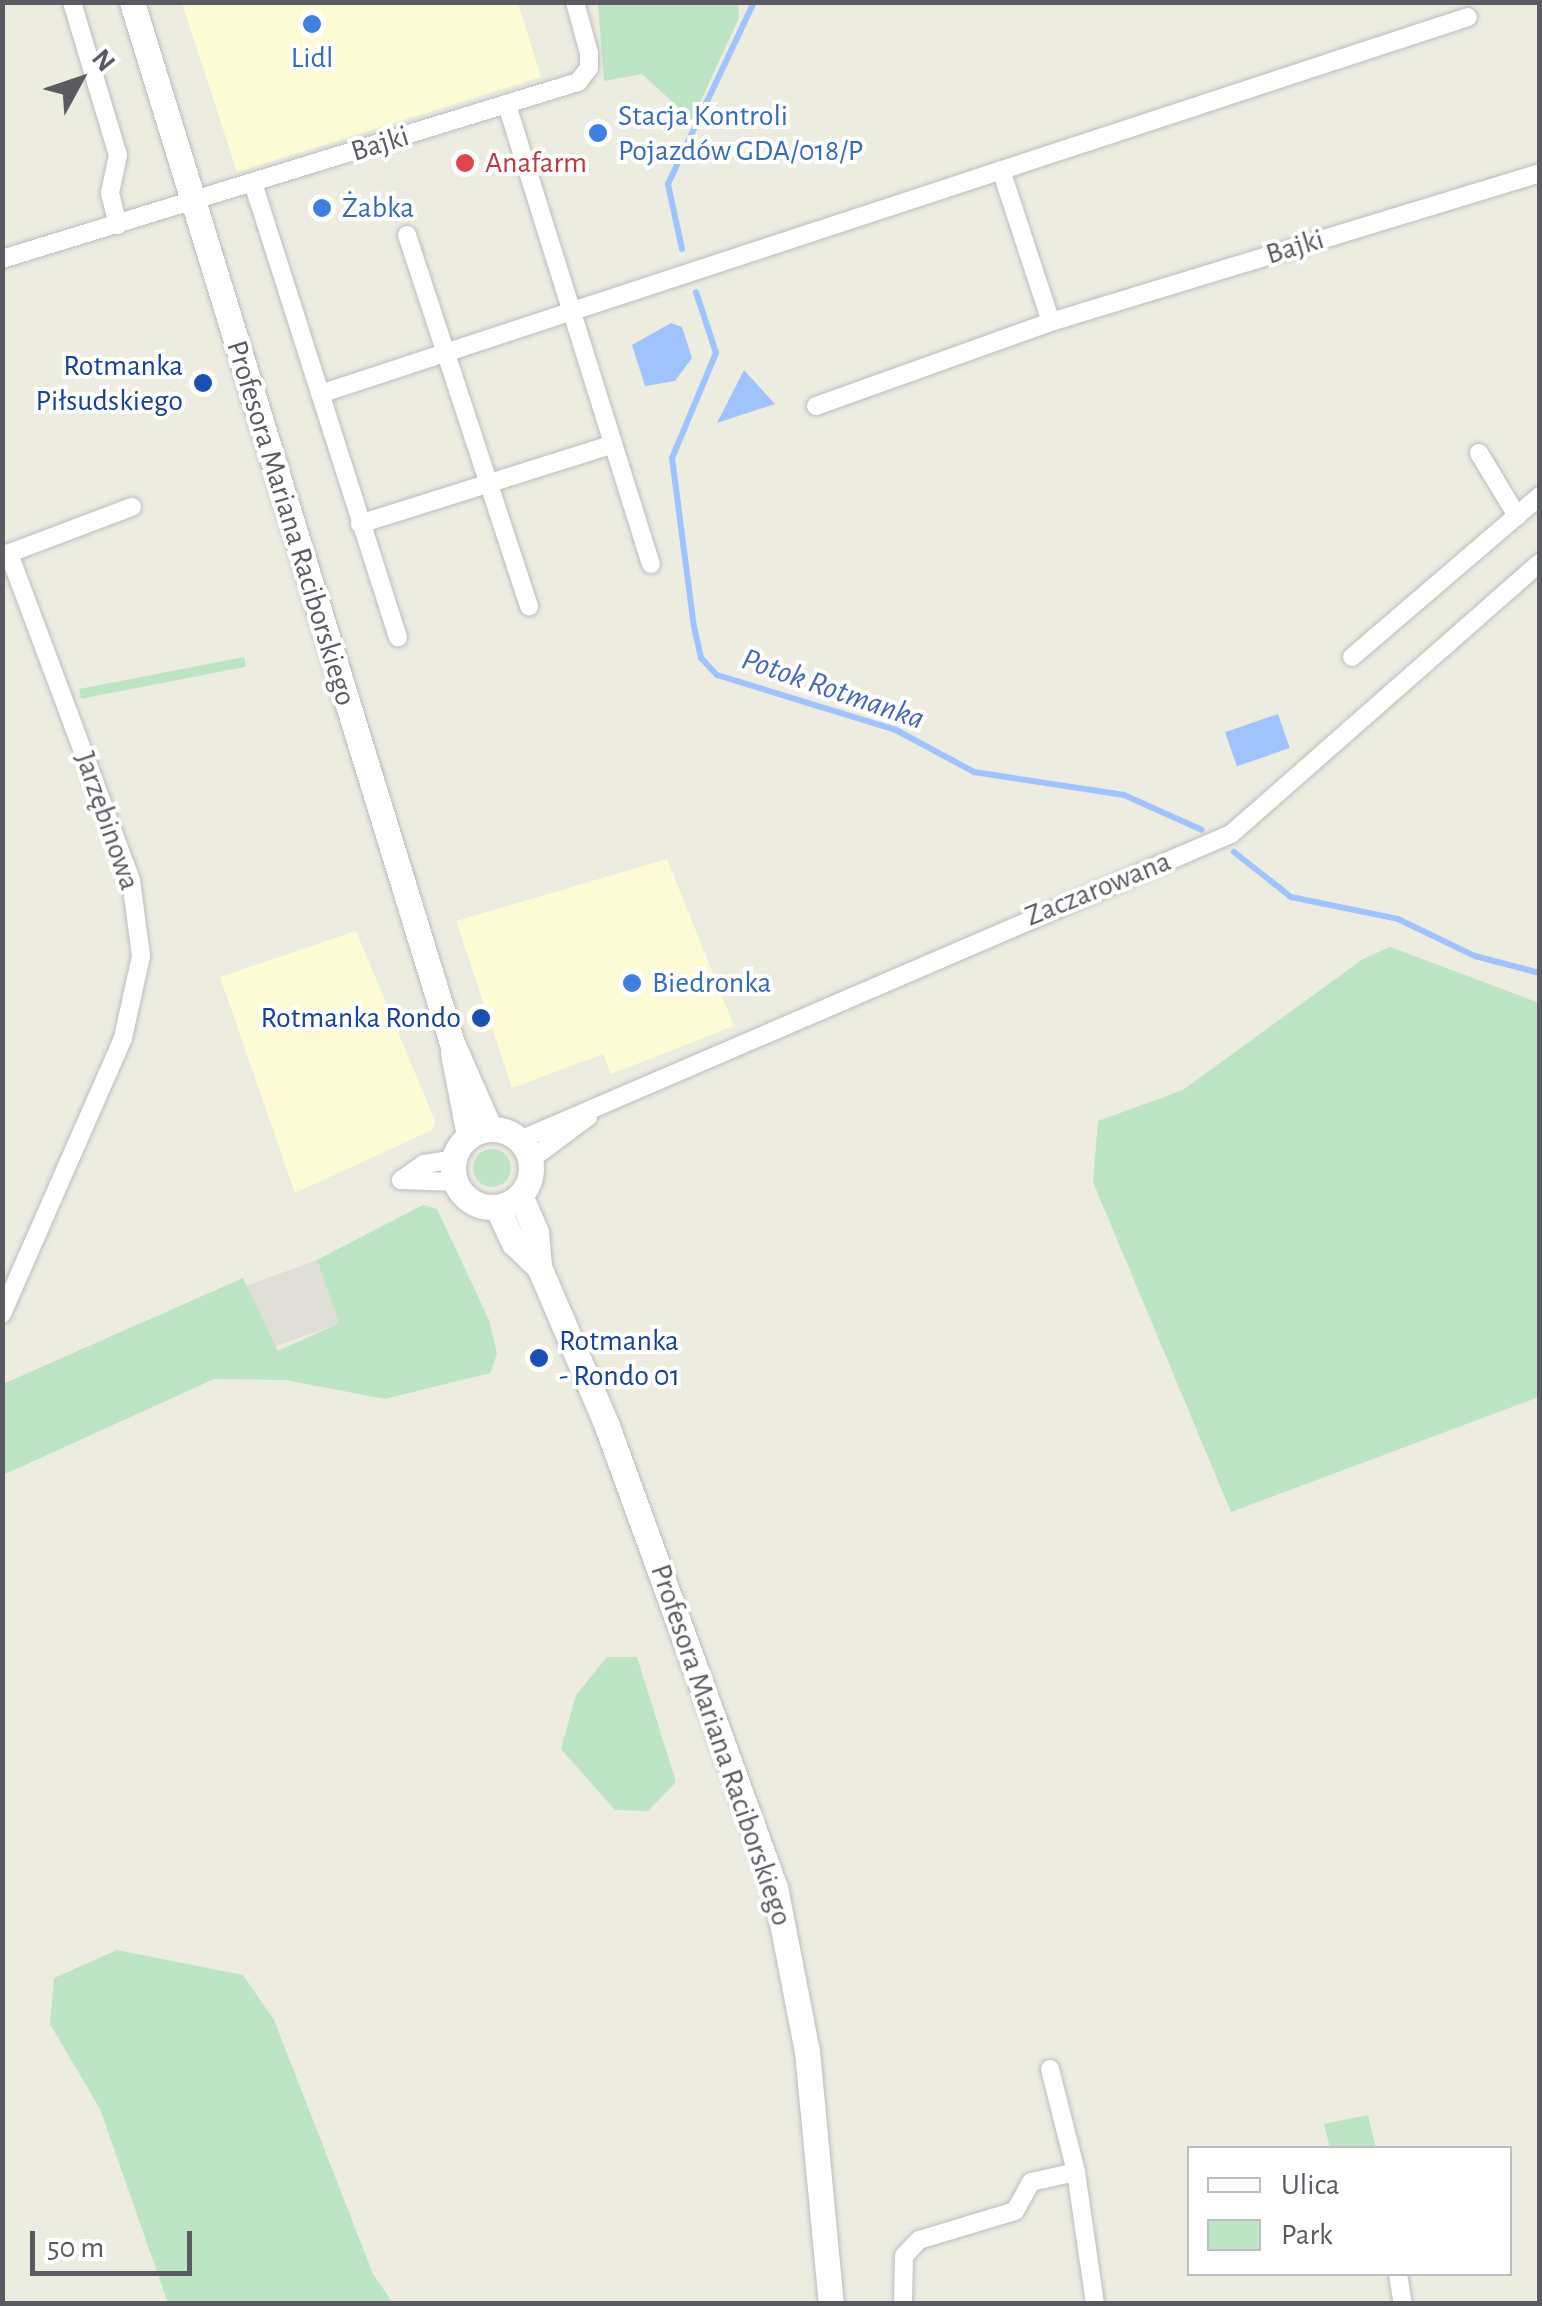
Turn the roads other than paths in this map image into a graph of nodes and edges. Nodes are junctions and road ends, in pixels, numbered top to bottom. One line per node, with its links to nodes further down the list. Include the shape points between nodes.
1 (72, 2): 10 (street, via 118,155 110,194)
2 (132, 2): 9 (main road, Profesora Mariana Raciborskiego)
3 (575, 2): 5 (street, Bajki, via 589,68 578,82)
4 (1468, 18): 6 (street)
5 (507, 104): 8 (street, Bajki); 13 (street)
6 (1000, 170): 13 (street); 14 (street)
7 (1540, 172): 14 (street, Bajki)
8 (254, 183): 9 (street, Bajki); 16 (street)
9 (194, 202): 10 (street, Bajki); 31 (main road, Profesora Mariana Raciborskiego)
10 (118, 225): 12 (street, Bajki)
11 (408, 236): 15 (street)
12 (2, 258)
13 (570, 308): 15 (street); 18 (street)
14 (1051, 322): 17 (street, Bajki)
15 (445, 351): 16 (street); 20 (street)
16 (320, 394): 24 (street)
17 (816, 406)
18 (612, 444): 20 (street); 27 (street)
19 (1479, 453): 23 (street)
20 (489, 484): 24 (street); 28 (street)
21 (1540, 496): 23 (street)
22 (132, 507): 25 (street)
23 (1517, 516): 30 (street)
24 (360, 524): 29 (street)
25 (6, 554): 34 (street, Jarzębinowa, via 130,880 141,956 123,1038)
26 (1540, 563): 32 (street, Zaczarowana, via 1232,834 942,954)
27 (651, 564)
28 (529, 606)
29 (398, 638)
30 (1352, 656)
31 (480, 1132): 32 (main road); 33 (main road, via 454,1170 471,1202)
32 (525, 1150): 33 (main road)
33 (508, 1201): 38 (main road, Profesora Mariana Raciborskiego, via 514,1243 539,1267 608,1426 775,1887 807,2051)
34 (2, 1314)
35 (1050, 2069): 36 (street)
36 (1076, 2172): 39 (street, via 1031,2182 1015,2211 919,2240 904,2256); 40 (street)
37 (1398, 2276): 41 (street)
38 (831, 2304)
39 (904, 2304)
40 (1095, 2304)
41 (1403, 2304)

